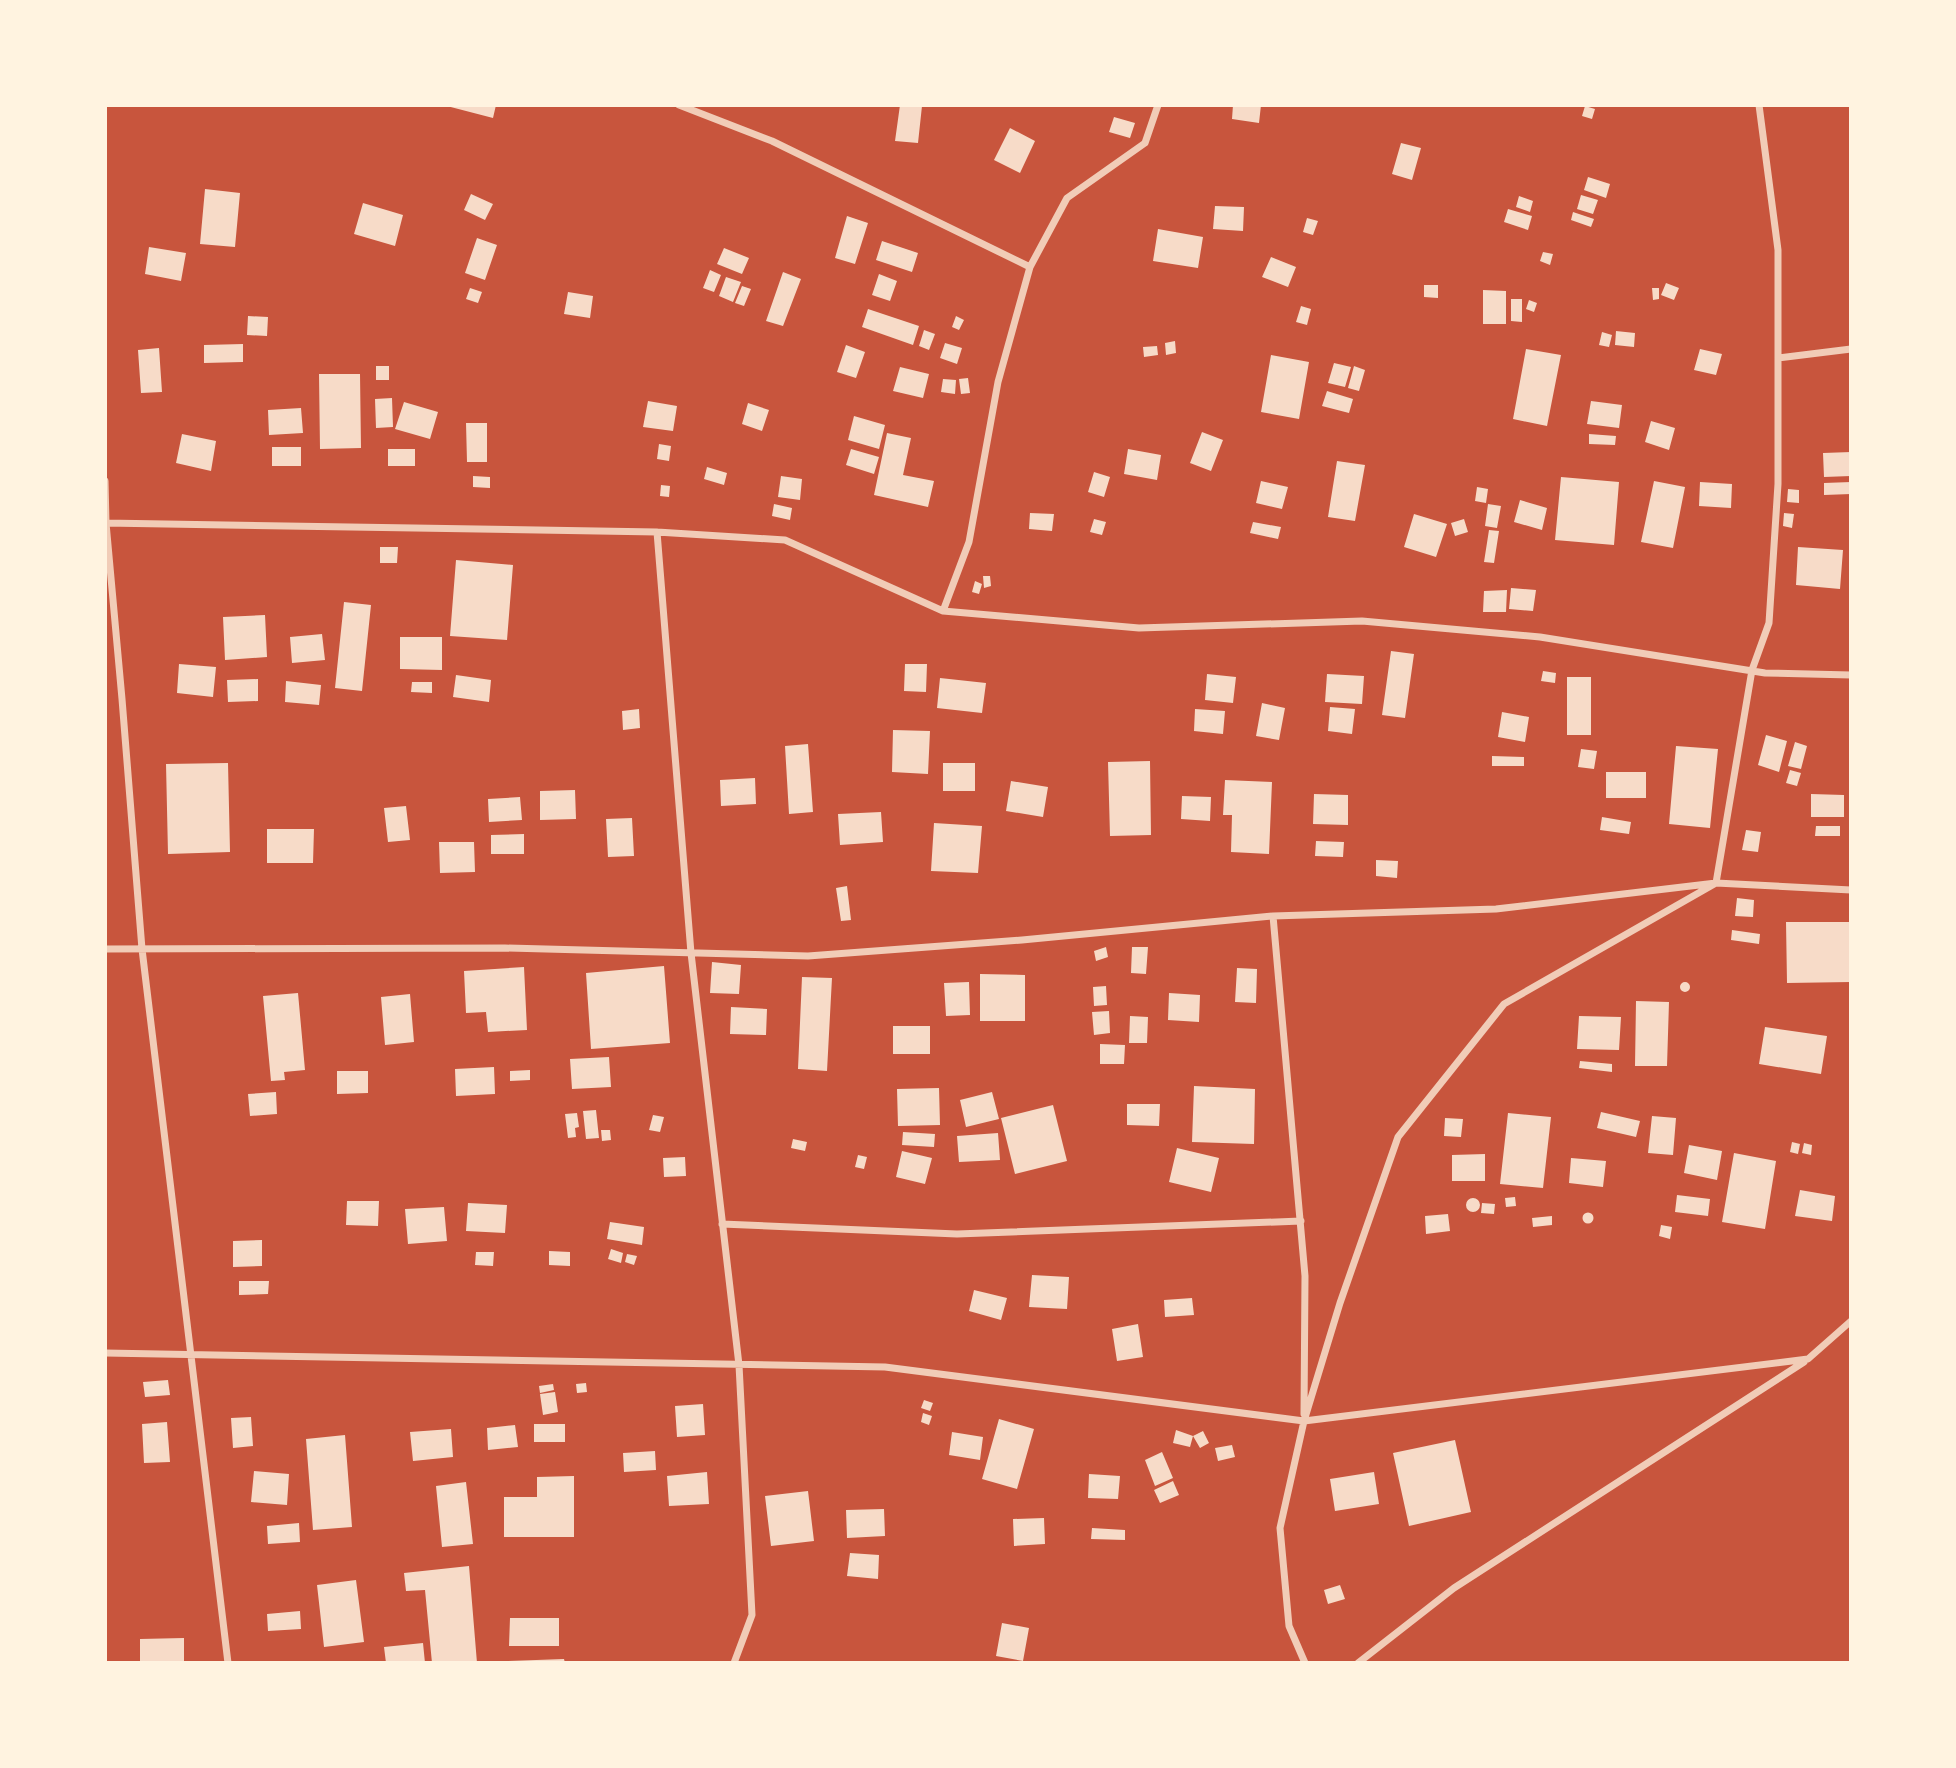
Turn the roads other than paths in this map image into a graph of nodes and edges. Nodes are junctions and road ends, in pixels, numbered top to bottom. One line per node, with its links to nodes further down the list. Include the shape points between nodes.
1 (679, 105): 4 (street, via 772,141)
2 (1158, 105): 4 (street, via 1145,143 1067,198)
3 (1759, 105): 6 (street, via 1778,250)
4 (1030, 267): 10 (street, via 998,382 969,542)
5 (1851, 349): 6 (street)
6 (1778, 358): 11 (street, via 1769,623)
7 (105, 481): 8 (street)
8 (105, 523): 9 (street); 17 (street)
9 (657, 533): 10 (street, via 785,540); 18 (street)
10 (943, 611): 11 (street, via 1139,628 1362,621 1540,637)
11 (1752, 670): 12 (street); 13 (street)
12 (1851, 675)
13 (1716, 883): 14 (street); 15 (street, via 1496,909); 26 (street, via 1504,1004 1398,1137)
14 (1851, 890)
15 (1273, 916): 18 (street, via 808,956); 19 (street)
16 (105, 949): 17 (street)
17 (142, 949): 18 (street, via 505,948); 23 (street)
18 (691, 953): 20 (street)
19 (1301, 1221): 20 (street, via 957,1234); 26 (street)
20 (722, 1224): 25 (street)
21 (1851, 1321): 24 (street)
22 (105, 1353): 23 (street)
23 (192, 1355): 25 (street); 27 (street)
24 (1808, 1359): 26 (street); 30 (street, via 1454,1588)
25 (739, 1365): 26 (street, via 885,1367); 28 (street, via 752,1615)
26 (1304, 1421): 29 (street, via 1280,1528 1289,1626)
27 (228, 1663)
28 (734, 1663)
29 (1305, 1663)
30 (1358, 1663)

